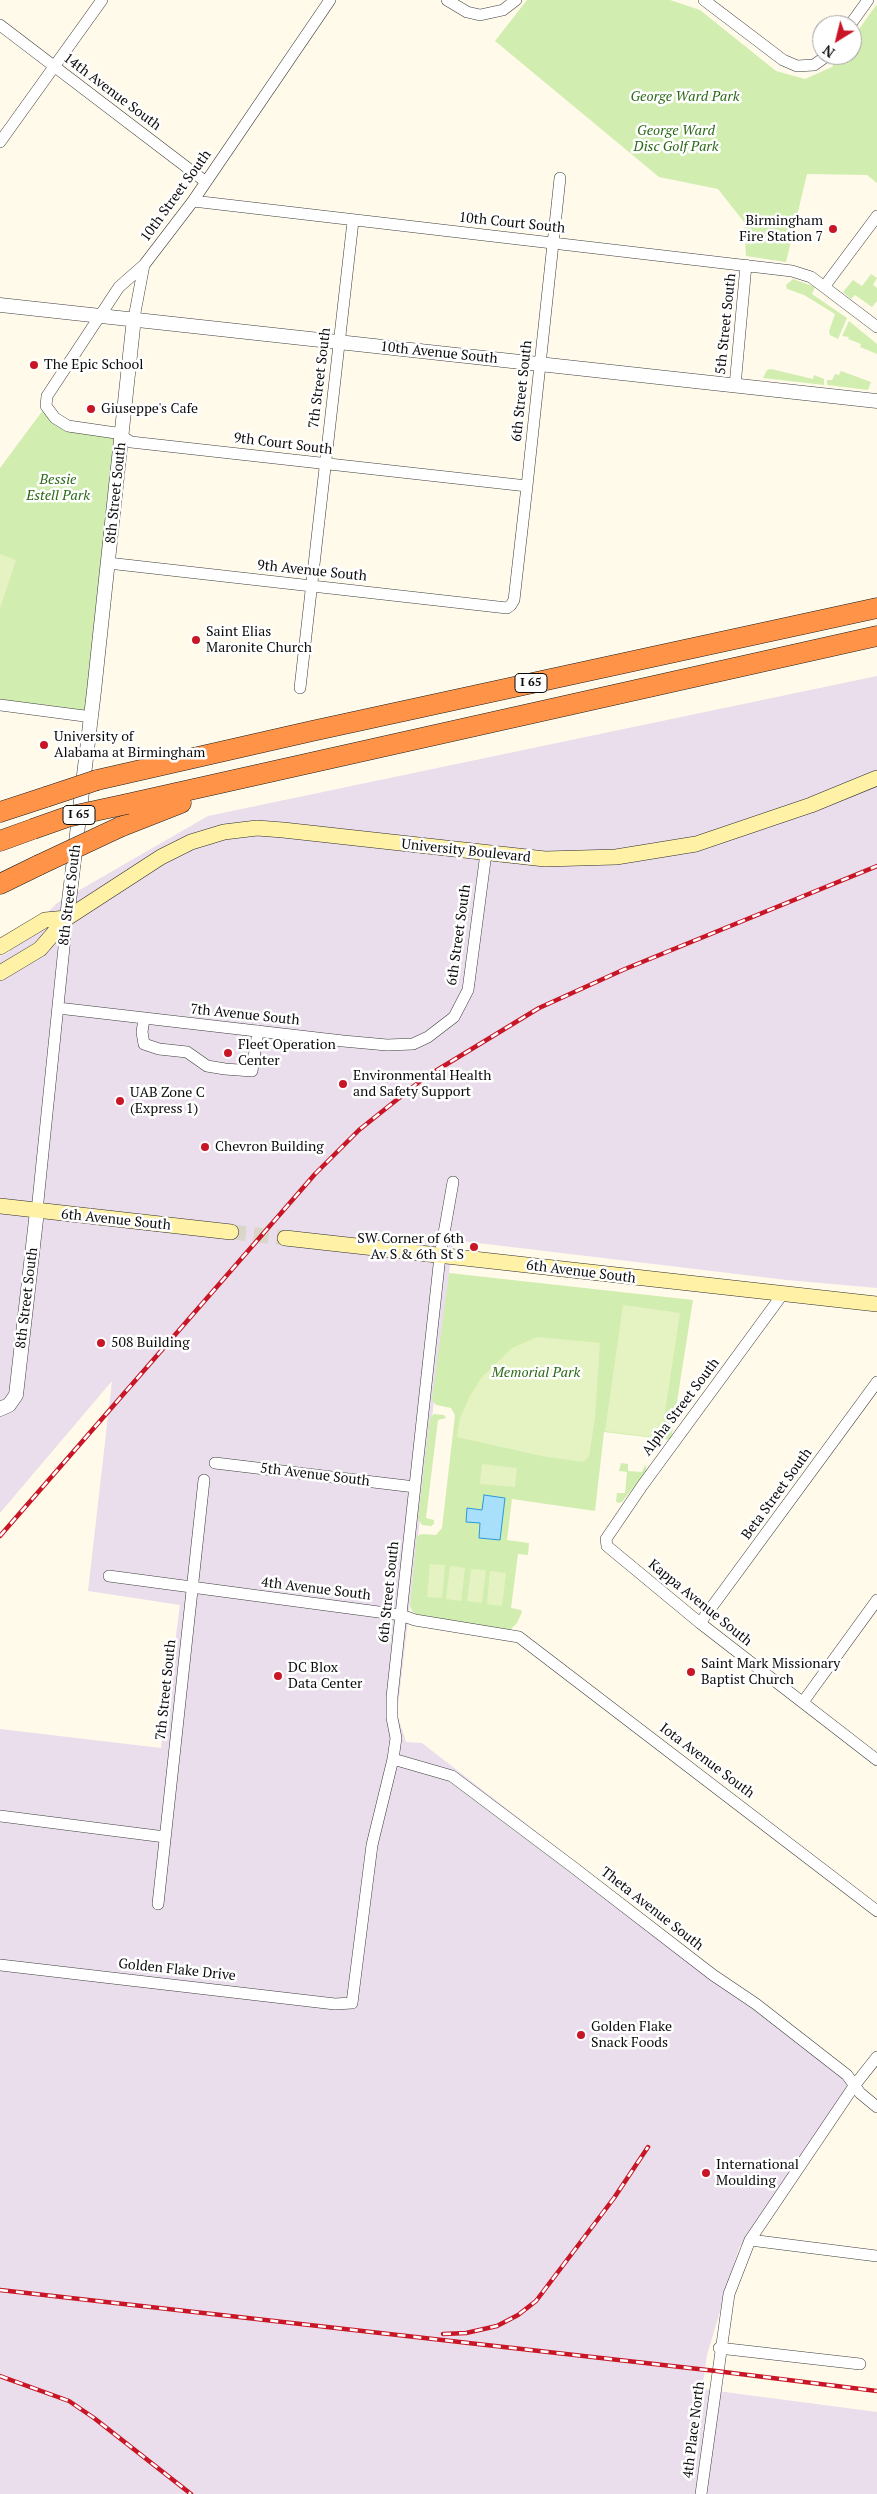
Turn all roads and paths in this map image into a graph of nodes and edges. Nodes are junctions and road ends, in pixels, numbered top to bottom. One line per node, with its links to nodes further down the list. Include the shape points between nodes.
1 (102, 0): 10 (street)
2 (330, 0): 13 (street, 10th Street South)
3 (447, 0): 4 (street, via 467,12 484,15 504,10)
4 (516, 0)
5 (868, 0): 7 (street)
6 (704, 1): 9 (street, via 783,60 797,66)
7 (857, 15)
8 (0, 25): 10 (street, 14th Avenue South)
9 (814, 65)
10 (54, 66): 11 (street); 13 (street, 14th Avenue South)
11 (0, 142)
12 (560, 178): 17 (street, 6th Street South)
13 (206, 182): 14 (street, 10th Street South)
14 (193, 201): 16 (street, 10th Court South); 18 (street, 10th Street South)
15 (877, 216): 20 (street)
16 (354, 221): 17 (street, 10th Court South); 25 (street, 7th Street South)
17 (554, 243): 19 (street, 10th Court South); 26 (street, 6th Street South)
18 (144, 265): 22 (street, 10th Street South, via 119,287); 23 (street, 8th Street South)
19 (746, 265): 20 (street, 10th Court South, via 792,270); 27 (street, 5th Street South)
20 (824, 286): 24 (street, 10th Court South)
21 (0, 305): 22 (street, 10th Avenue South)
22 (100, 317): 23 (street, 10th Avenue South); 29 (street, 10th Street South, via 47,396)
23 (134, 318): 25 (street, 10th Avenue South); 30 (street, 8th Street South)
24 (877, 327)
25 (339, 342): 26 (street, 10th Avenue South); 31 (street, 7th Street South)
26 (540, 364): 27 (street, 10th Avenue South); 32 (street, 6th Street South)
27 (735, 386): 28 (street, 10th Avenue South)
28 (877, 401)
29 (46, 406): 30 (street, 9th Court South, via 55,418 68,426)
30 (123, 436): 31 (street, 9th Court South, via 131,442); 33 (street, 8th Street South)
31 (325, 464): 32 (street, 9th Court South); 34 (street, 7th Street South)
32 (527, 486): 35 (street, 6th Street South)
33 (108, 563): 34 (street, 9th Avenue South); 40 (street, 8th Street South)
34 (311, 586): 35 (street, 9th Avenue South, via 507,608); 38 (street, 7th Street South)
35 (511, 605)
36 (877, 608): 43 (highway, I 65, bridge)
37 (877, 636): 41 (highway, I 65)
38 (300, 688)
39 (0, 705): 40 (street)
40 (92, 717): 49 (street, 8th Street South)
41 (284, 768): 46 (highway, I 65, bridge, via 67,817); 48 (highway, bridge, via 160,810)
42 (877, 778): 47 (main road, University Boulevard, via 811,805 696,844 607,858 545,859)
43 (46, 793): 44 (highway); 45 (highway, I 65)
44 (0, 799)
45 (0, 812)
46 (0, 840)
47 (486, 853): 49 (main road, University Boulevard, via 284,830 233,830 199,839 169,852); 55 (street, 6th Street South, via 468,990 454,1017)
48 (0, 884)
49 (67, 918): 50 (main road, University Boulevard, via 45,920); 51 (main road, University Boulevard, via 40,949); 52 (street, 8th Street South)
50 (0, 947)
51 (0, 973)
52 (58, 1008): 53 (street, 7th Avenue South); 58 (street, 8th Street South)
53 (144, 1018): 54 (street, 7th Avenue South); 54 (street, via 144,1044 187,1052 207,1066 252,1072)
54 (258, 1030): 55 (street, 7th Avenue South, via 386,1045 413,1044)
55 (428, 1037)
56 (453, 1182): 61 (street, 6th Street South)
57 (0, 1206): 58 (main road, 6th Avenue South)
58 (37, 1211): 59 (main road, 6th Avenue South); 65 (street, 8th Street South, via 16,1395)
59 (232, 1232)
60 (285, 1238): 61 (main road, 6th Avenue South)
61 (440, 1256): 62 (main road, 6th Avenue South); 68 (street, 6th Street South)
62 (782, 1295): 63 (main road, 6th Avenue South); 69 (street, Alpha Street South)
63 (877, 1304)
64 (877, 1382): 74 (street, Beta Street South)
65 (4, 1407)
66 (215, 1462): 68 (street, 5th Avenue South)
67 (204, 1480): 71 (street, 7th Street South)
68 (415, 1487): 73 (street, 6th Street South)
69 (606, 1539): 74 (street, Kappa Avenue South, via 607,1546)
70 (109, 1576): 71 (street, 4th Avenue South)
71 (193, 1588): 73 (street, 4th Avenue South); 80 (street, 7th Street South)
72 (877, 1600): 76 (street)
73 (401, 1615): 75 (street, 4th Avenue South); 77 (street, 6th Street South, via 392,1697 396,1738)
74 (700, 1624): 76 (street, Kappa Avenue South)
75 (518, 1638): 82 (street, Iota Avenue South)
76 (803, 1702): 78 (street, Kappa Avenue South)
77 (393, 1759): 84 (street, 6th Street South, via 372,1845); 86 (street, Theta Avenue South, via 452,1776 713,1975 756,2004 847,2075)
78 (877, 1760)
79 (0, 1816): 80 (street)
80 (165, 1837): 81 (street, 7th Street South)
81 (158, 1904)
82 (877, 1911)
83 (0, 1965): 84 (street, Golden Flake Drive, via 334,2004)
84 (352, 2003)
85 (877, 2057): 86 (street, 4th Place North)
86 (854, 2086): 87 (street, Theta Avenue South); 88 (street, 4th Place North)
87 (877, 2107)
88 (750, 2240): 89 (street); 90 (street, 4th Place North, via 729,2294)
89 (877, 2256)
90 (720, 2348): 91 (street); 92 (street, 4th Place North)
91 (860, 2364)
92 (701, 2494)

